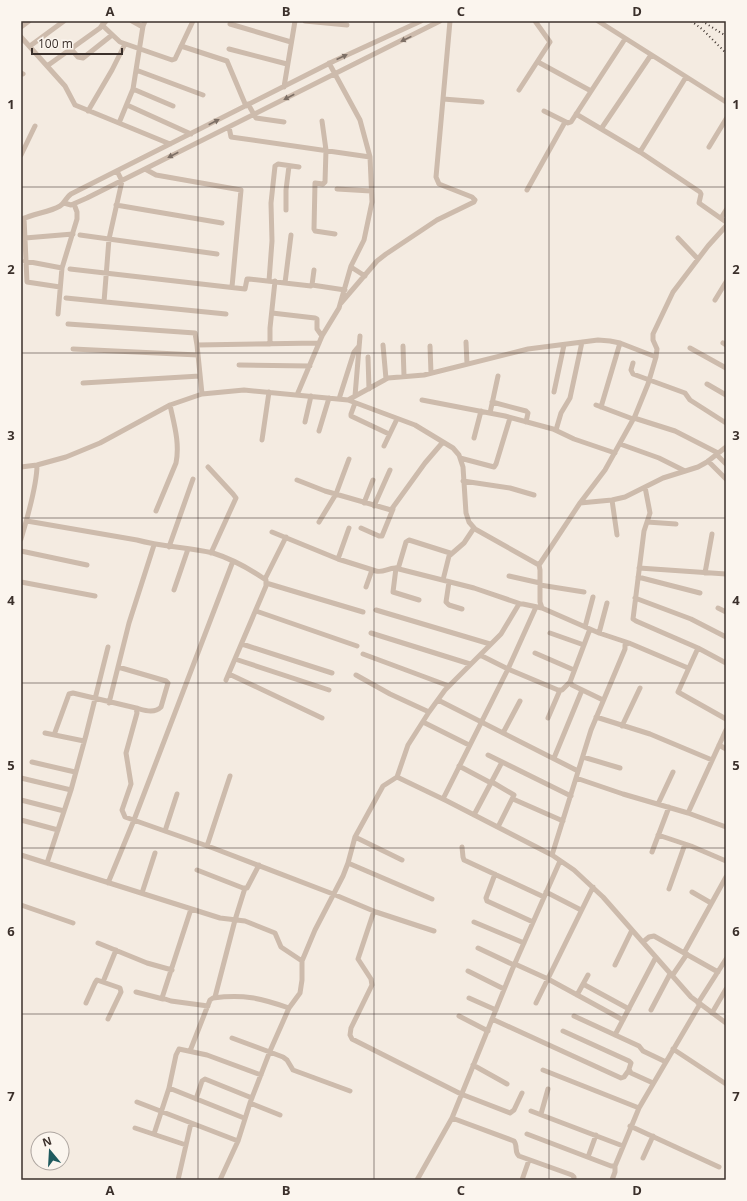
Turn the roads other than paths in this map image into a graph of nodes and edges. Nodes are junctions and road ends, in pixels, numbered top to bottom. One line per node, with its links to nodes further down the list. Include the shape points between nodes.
1 (29, 21): 16 (street)
2 (64, 21): 22 (street)
3 (132, 21): 13 (street, via 141,26)
4 (193, 21): 23 (street)
5 (296, 21): 20 (street)
6 (305, 21): 15 (street)
7 (421, 21): 30 (street, one-way to 7)
8 (440, 21): 33 (street, one-way to 33)
9 (450, 21): 40 (street)
10 (535, 21): 28 (street, via 550,42)
11 (598, 21): 19 (street)
12 (104, 23): 17 (street); 24 (street)
13 (144, 23): 25 (street)
14 (230, 24): 20 (street)
15 (347, 25)
16 (21, 27)
17 (112, 35): 21 (street); 24 (street, via 83,58 78,57)
18 (21, 37): 22 (street)
19 (625, 39): 27 (street); 38 (street)
20 (291, 42): 29 (street)
21 (125, 44): 25 (street); 46 (street)
22 (30, 46): 31 (street)
23 (181, 46): 25 (street, via 173,60); 44 (street, via 227,61)
24 (71, 49): 31 (street)
25 (140, 49): 32 (street)
26 (229, 50): 29 (street)
27 (651, 55): 34 (street); 57 (street)
28 (538, 62): 37 (street); 38 (street)
29 (288, 64): 35 (street)
30 (329, 64): 33 (street); 35 (street)
31 (47, 66): 46 (street, via 68,90 74,104)
32 (136, 70): 36 (street); 39 (street)
33 (335, 74): 48 (street, one-way to 48); 64 (street, via 360,120)
34 (686, 77): 42 (street); 62 (street)
35 (284, 87): 44 (street)
36 (133, 89): 43 (street); 45 (street)
37 (519, 90)
38 (591, 91): 49 (street)
39 (203, 95)
40 (443, 99): 41 (street); 98 (street, via 437,181 472,197 474,202 438,220 393,249 377,261)
41 (482, 102)
42 (726, 102)
43 (127, 105): 54 (street); 58 (street)
44 (247, 105): 48 (street); 58 (street, one-way to 44)
45 (173, 106)
46 (88, 111): 54 (street)
47 (544, 111): 53 (street)
48 (254, 114): 52 (street, via 257,119); 56 (street)
49 (576, 114): 53 (street, via 569,123); 57 (street)
50 (726, 119): 60 (street)
51 (322, 121): 61 (street)
52 (284, 122)
53 (565, 122): 71 (street)
54 (119, 124): 59 (street)
55 (35, 126): 63 (street)
56 (229, 127): 61 (street, via 231,137); 67 (street, one-way to 67)
57 (601, 129): 62 (street)
58 (191, 134): 59 (street)
59 (170, 144): 68 (street)
60 (709, 147)
61 (326, 150): 64 (street); 84 (street, via 325,182 315,183 314,229)
62 (640, 152): 78 (street, via 700,192 700,203)
63 (21, 155)
64 (370, 157): 72 (street)
65 (289, 166): 66 (street); 76 (street); 99 (street, via 275,166 271,203)
66 (299, 167)
67 (145, 169): 69 (street); 104 (street, via 156,174 241,190)
68 (117, 171): 69 (street); 73 (street, via 71,194)
69 (122, 181): 74 (street); 75 (street)
70 (337, 189): 72 (street)
71 (527, 190)
72 (371, 191): 93 (street, via 372,202 364,240)
73 (64, 203): 74 (street, via 69,206); 79 (street)
74 (75, 204): 83 (street, via 77,215)
75 (116, 205): 81 (street); 89 (street)
76 (286, 210)
77 (726, 210): 78 (street)
78 (721, 218): 80 (street)
79 (23, 219): 87 (street)
80 (726, 222)
81 (222, 223)
82 (726, 226): 91 (street)
83 (73, 234): 87 (street); 94 (street)
84 (336, 234)
85 (80, 235): 89 (street)
86 (291, 235): 101 (street)
87 (25, 238): 92 (street)
88 (678, 238): 91 (street)
89 (109, 239): 90 (street); 97 (street)
90 (217, 254)
91 (698, 259): 131 (street, via 673,292 653,334)
92 (24, 264): 94 (street); 103 (street, via 26,282)
93 (351, 267): 98 (street); 105 (street)
94 (62, 268): 103 (street)
95 (70, 270): 97 (street)
96 (314, 270): 102 (street)
97 (106, 273): 104 (street); 108 (street)
98 (365, 276): 109 (street)
99 (272, 281): 101 (street); 104 (street, via 248,279 246,289); 110 (street)
100 (726, 282): 107 (street)
101 (285, 283): 102 (street)
102 (312, 285): 105 (street)
103 (60, 287): 111 (street)
104 (232, 288)
105 (345, 290): 109 (street)
106 (66, 298): 108 (street)
107 (715, 300)
108 (104, 302): 112 (street)
109 (341, 303): 114 (street)
110 (272, 313): 114 (street, via 315,318 317,329); 120 (street)
111 (58, 314)
112 (226, 314)
113 (68, 324): 121 (street, via 193,332 196,334)
114 (322, 336): 118 (street)
115 (360, 336): 124 (street)
116 (466, 342): 133 (street)
117 (582, 342): 119 (street, via 598,340); 123 (street); 168 (street, via 570,398 561,413)
118 (319, 343): 120 (street); 135 (street)
119 (620, 343): 131 (street); 163 (street, via 599,406)
120 (270, 344): 121 (street)
121 (197, 345): 129 (street)
122 (383, 345): 141 (street)
123 (564, 345): 133 (street, via 523,350); 147 (street)
124 (359, 346): 152 (street); 154 (street, via 354,352)
125 (403, 346): 139 (street)
126 (430, 346): 137 (street)
127 (690, 348): 136 (street)
128 (74, 349): 129 (street)
129 (198, 355): 138 (street)
130 (368, 357): 145 (street)
131 (656, 357): 142 (street)
132 (633, 363): 142 (street, via 631,373)
133 (467, 364): 137 (street)
134 (239, 365): 135 (street)
135 (310, 366): 149 (street)
136 (726, 368)
137 (431, 373): 139 (street)
138 (200, 376): 143 (street); 148 (street)
139 (404, 376): 141 (street)
140 (498, 376): 157 (street)
141 (386, 380): 145 (street)
142 (649, 381): 163 (street); 167 (street, via 685,393 690,400)
143 (83, 383)
144 (707, 384): 150 (street)
145 (368, 389): 152 (street)
146 (269, 392): 148 (street, via 244,390); 149 (street); 172 (street)
147 (554, 392)
148 (202, 394): 159 (street)
149 (297, 395): 151 (street)
150 (726, 395)
151 (311, 396): 153 (street); 165 (street)
152 (355, 396): 155 (street)
153 (328, 398): 154 (street); 169 (street)
154 (339, 399): 155 (street)
155 (348, 400): 158 (street)
156 (422, 400): 160 (street)
157 (492, 402): 161 (street); 166 (street, via 526,411)
158 (355, 403): 164 (street); 170 (street, via 351,416)
159 (170, 405): 183 (street, via 114,436 66,457); 201 (street, via 178,456)
160 (481, 411): 161 (street); 171 (street)
161 (490, 413): 162 (street)
162 (510, 418): 166 (street); 179 (street, via 494,467)
163 (634, 418): 174 (street); 178 (street, via 675,431)
164 (397, 419): 170 (street); 173 (street, via 415,425)
165 (305, 422)
166 (526, 422): 168 (street)
167 (726, 423)
168 (556, 430): 177 (street)
169 (319, 431)
170 (389, 434): 175 (street)
171 (474, 438)
172 (262, 440)
173 (443, 442): 179 (street, via 453,448); 200 (street)
174 (620, 444): 177 (street); 187 (street, via 659,458)
175 (384, 446)
176 (726, 447): 178 (street)
177 (615, 453): 198 (street)
178 (717, 454): 181 (street); 182 (street)
179 (460, 458): 192 (street)
180 (349, 459): 194 (street)
181 (708, 461): 187 (street); 189 (street)
182 (726, 464)
183 (37, 465): 184 (street); 202 (street)
184 (21, 467)
185 (208, 467): 219 (street, via 236,498)
186 (390, 470): 199 (street)
187 (685, 471): 193 (street)
188 (193, 479): 216 (street)
189 (726, 479)
190 (297, 480): 194 (street)
191 (373, 480): 197 (street)
192 (464, 482): 195 (street, via 510,488); 208 (street, via 466,513)
193 (645, 487): 196 (street); 204 (street, via 650,513)
194 (336, 494): 197 (street); 203 (street)
195 (534, 495)
196 (612, 500): 198 (street); 212 (street)
197 (364, 503): 199 (street)
198 (580, 503): 224 (street)
199 (374, 506): 200 (street)
200 (393, 509): 207 (street, via 382,536)
201 (156, 511)
202 (26, 521): 209 (street); 215 (street)
203 (320, 522)
204 (647, 522): 205 (street); 225 (street)
205 (676, 524)
206 (349, 528): 221 (street)
207 (361, 528)
208 (474, 528): 220 (street, via 462,544); 224 (street)
209 (22, 530): 214 (street)
210 (272, 532): 213 (street)
211 (712, 534): 228 (street)
212 (617, 535)
213 (286, 537): 221 (street); 233 (street)
214 (21, 539)
215 (154, 544): 216 (street); 273 (street, via 138,591)
216 (169, 547): 217 (street)
217 (188, 549): 219 (street); 238 (street)
218 (21, 551): 223 (street)
219 (210, 553): 222 (street)
220 (450, 554): 226 (street, via 409,540 406,542); 232 (street)
221 (338, 558): 227 (street)
222 (233, 561): 233 (street); 337 (street)
223 (87, 565)
224 (539, 565): 236 (street)
225 (639, 568): 228 (street); 231 (street)
226 (397, 569): 227 (street, via 390,568 382,572); 232 (street); 244 (street, via 393,592)
227 (372, 570): 237 (street)
228 (705, 573): 229 (street)
229 (726, 574)
230 (509, 576): 236 (street)
231 (638, 577): 240 (street); 243 (street)
232 (443, 580): 235 (street)
233 (266, 581): 252 (street); 253 (street)
234 (21, 582): 241 (street)
235 (449, 582): 246 (street); 250 (street, via 446,602)
236 (540, 584): 239 (street); 248 (street)
237 (366, 587)
238 (174, 590)
239 (584, 592)
240 (700, 593)
241 (95, 596)
242 (593, 597): 255 (street)
243 (635, 598): 259 (street, via 691,619); 266 (street, via 632,617 634,620)
244 (419, 600)
245 (607, 602): 258 (street)
246 (521, 604): 247 (street); 262 (street, via 501,634)
247 (536, 607): 248 (street); 275 (street)
248 (542, 608): 255 (street)
249 (718, 608): 254 (street)
250 (462, 609)
251 (376, 610): 262 (street)
252 (256, 611): 261 (street); 264 (street)
253 (364, 612)
254 (726, 612)
255 (588, 628): 258 (street); 263 (street)
256 (371, 633): 272 (street)
257 (550, 633): 263 (street)
258 (599, 633): 260 (street)
259 (726, 637)
260 (629, 643): 274 (street); 289 (street, via 625,645)
261 (242, 644): 270 (street); 277 (street)
262 (490, 644): 269 (street)
263 (584, 645): 276 (street)
264 (357, 646)
265 (108, 647): 287 (street)
266 (698, 648): 271 (street); 274 (street)
267 (535, 653): 276 (street)
268 (362, 654): 282 (street)
269 (480, 655): 272 (street); 275 (street)
270 (236, 659): 278 (street); 284 (street)
271 (726, 663)
272 (470, 664): 282 (street)
273 (118, 667): 291 (street); 292 (street, via 168,683 158,710)
274 (688, 668): 297 (street, via 678,689 679,694)
275 (508, 669): 285 (street); 299 (street)
276 (574, 670): 281 (street)
277 (332, 673)
278 (229, 674): 280 (street); 295 (street)
279 (356, 675): 293 (street)
280 (226, 680)
281 (570, 682): 285 (street); 286 (street)
282 (449, 686): 288 (street)
283 (640, 688): 300 (street)
284 (329, 690)
285 (560, 690): 296 (street)
286 (582, 690): 289 (street); 311 (street)
287 (95, 699): 291 (street); 304 (street, via 69,694); 305 (street)
288 (438, 700): 293 (street); 299 (street)
289 (603, 700): 294 (street)
290 (520, 701): 302 (street)
291 (109, 703): 292 (street)
292 (136, 708): 337 (street, via 137,714 126,753 131,784 122,810 125,817)
293 (429, 712): 298 (street)
294 (596, 717): 300 (street); 310 (street)
295 (322, 718)
296 (548, 718)
297 (726, 719)
298 (423, 722): 306 (street); 321 (street, via 408,745)
299 (481, 722): 302 (street); 306 (street)
300 (622, 726): 312 (street, via 650,734)
301 (726, 730): 307 (street)
302 (503, 732): 311 (street)
303 (45, 734): 304 (street)
304 (54, 735): 305 (street)
305 (84, 741): 318 (street)
306 (470, 745): 315 (street)
307 (719, 745): 308 (street); 312 (street)
308 (726, 749)
309 (488, 755): 314 (street)
310 (583, 757): 316 (street); 317 (street)
311 (554, 758): 317 (street)
312 (712, 760): 334 (street)
313 (32, 762): 318 (street)
314 (502, 762): 324 (street); 327 (street)
315 (459, 766): 324 (street); 328 (street)
316 (620, 768)
317 (578, 771): 323 (street)
318 (75, 772): 325 (street)
319 (673, 772): 331 (street)
320 (230, 776): 346 (street)
321 (397, 777): 328 (street); 344 (street, via 383,786)
322 (21, 778): 325 (street)
323 (576, 778): 327 (street); 331 (street)
324 (492, 782): 329 (street, via 513,793); 335 (street)
325 (71, 790): 333 (street)
326 (177, 794): 342 (street)
327 (571, 796): 338 (street)
328 (443, 799): 335 (street)
329 (513, 799): 338 (street); 339 (street)
330 (21, 800): 333 (street)
331 (658, 804): 332 (street)
332 (669, 807): 334 (street); 343 (street)
333 (64, 811): 341 (street)
334 (688, 813): 340 (street)
335 (474, 815): 339 (street)
336 (21, 820): 341 (street)
337 (134, 820): 342 (street); 361 (street)
338 (563, 821): 351 (street)
339 (498, 827): 351 (street)
340 (726, 827)
341 (58, 830): 355 (street)
342 (165, 831): 346 (street)
343 (658, 836): 345 (street); 348 (street)
344 (355, 837): 352 (street); 356 (street)
345 (685, 844): 354 (street); 364 (street)
346 (207, 846): 357 (street)
347 (462, 846): 359 (street, via 464,860)
348 (652, 852)
349 (155, 853): 366 (street)
350 (21, 854): 355 (street)
351 (552, 855): 353 (street)
352 (402, 860)
353 (560, 861): 362 (street); 368 (street)
354 (726, 861)
355 (47, 863): 361 (street)
356 (348, 863): 367 (street); 369 (street)
357 (258, 865): 363 (street, via 248,887); 367 (street)
358 (197, 870): 363 (street)
359 (496, 874): 368 (street); 378 (street, via 487,901)
360 (726, 877): 370 (street)
361 (108, 882): 366 (street)
362 (593, 887): 373 (street); 379 (street)
363 (245, 888): 375 (street)
364 (669, 889)
365 (692, 892): 370 (street)
366 (142, 893): 372 (street)
367 (333, 894): 374 (street); 389 (street)
368 (545, 895): 373 (street); 378 (street)
369 (432, 899)
370 (711, 903): 386 (street)
371 (21, 905): 376 (street)
372 (191, 909): 375 (street); 392 (street)
373 (581, 910): 397 (street)
374 (374, 911): 380 (street); 441 (street, via 358,959 372,985 350,1035 352,1039)
375 (235, 920): 389 (street, via 249,922 275,933 281,947); 404 (street)
376 (73, 922)
377 (474, 922): 383 (street)
378 (533, 922): 383 (street)
379 (632, 930): 381 (street); 391 (street)
380 (434, 931)
381 (643, 942): 386 (street, via 654,936); 387 (street)
382 (98, 943): 385 (street)
383 (524, 943): 390 (street)
384 (478, 948): 390 (street)
385 (116, 950): 392 (street); 398 (street)
386 (685, 953): 394 (street); 396 (street)
387 (656, 957): 396 (street); 412 (street)
388 (726, 959): 394 (street)
389 (302, 961): 411 (street, via 300,993)
390 (514, 965): 397 (street); 400 (street)
391 (615, 965)
392 (172, 970): 406 (street)
393 (468, 971): 400 (street)
394 (718, 972): 409 (street)
395 (588, 975): 399 (street)
396 (671, 975): 409 (street); 414 (street)
397 (548, 979): 403 (street); 408 (street)
398 (103, 982): 407 (street, via 96,981); 418 (street, via 121,990)
399 (583, 984): 403 (street); 412 (street)
400 (504, 989): 413 (street)
401 (726, 989): 415 (street)
402 (136, 992): 406 (street)
403 (577, 995): 420 (street)
404 (215, 997): 410 (street); 411 (street, via 249,997)
405 (469, 998): 413 (street)
406 (163, 999): 410 (street)
407 (86, 1003)
408 (536, 1003)
409 (699, 1004): 415 (street); 426 (street)
410 (208, 1006): 427 (street)
411 (289, 1008): 428 (street)
412 (629, 1009): 420 (street)
413 (496, 1010): 419 (street)
414 (651, 1010)
415 (712, 1013): 421 (street)
416 (459, 1016): 422 (street)
417 (574, 1016): 424 (street)
418 (108, 1019)
419 (492, 1019): 422 (street); 432 (street, via 621,1078 624,1078)
420 (623, 1020): 424 (street)
421 (726, 1023)
422 (488, 1031): 430 (street)
423 (563, 1031): 432 (street, via 629,1061)
424 (615, 1035): 429 (street)
425 (232, 1038): 428 (street)
426 (673, 1049): 429 (street); 436 (street)
427 (190, 1051): 433 (street); 437 (street, via 177,1051)
428 (270, 1051): 433 (street); 439 (street, via 285,1059 293,1070)
429 (666, 1062): 434 (street)
430 (473, 1065): 435 (street); 441 (street)
431 (543, 1070): 445 (street)
432 (629, 1070): 434 (street)
433 (261, 1075): 443 (street)
434 (653, 1083): 445 (street)
435 (507, 1084)
436 (726, 1084)
437 (169, 1088): 442 (street); 446 (street)
438 (548, 1089): 448 (street)
439 (350, 1090)
440 (522, 1093): 441 (street, via 511,1113)
441 (461, 1094): 451 (street)
442 (196, 1099): 443 (street, via 205,1079); 450 (street)
443 (251, 1100): 449 (street); 450 (street)
444 (137, 1102): 446 (street)
445 (639, 1108): 453 (street)
446 (162, 1111): 452 (street); 455 (street)
447 (531, 1111): 448 (street)
448 (541, 1114): 457 (street)
449 (280, 1116)
450 (244, 1118): 459 (street)
451 (452, 1118): 464 (street, via 514,1141 517,1155); 469 (street)
452 (191, 1123): 459 (street); 460 (street)
453 (630, 1126): 458 (street); 461 (street)
454 (135, 1128): 455 (street)
455 (154, 1134): 460 (street)
456 (527, 1134): 462 (street)
457 (596, 1135): 461 (street); 462 (street)
458 (652, 1136): 463 (street); 466 (street)
459 (238, 1141): 468 (street)
460 (186, 1145): 467 (street)
461 (623, 1146): 465 (street)
462 (588, 1157): 465 (street)
463 (643, 1158)
464 (529, 1160): 470 (street); 471 (street, via 572,1175)
465 (615, 1166): 472 (street)
466 (719, 1167)
467 (178, 1180)
468 (220, 1180)
469 (417, 1180)
470 (522, 1180)
471 (574, 1180)
472 (612, 1180)

